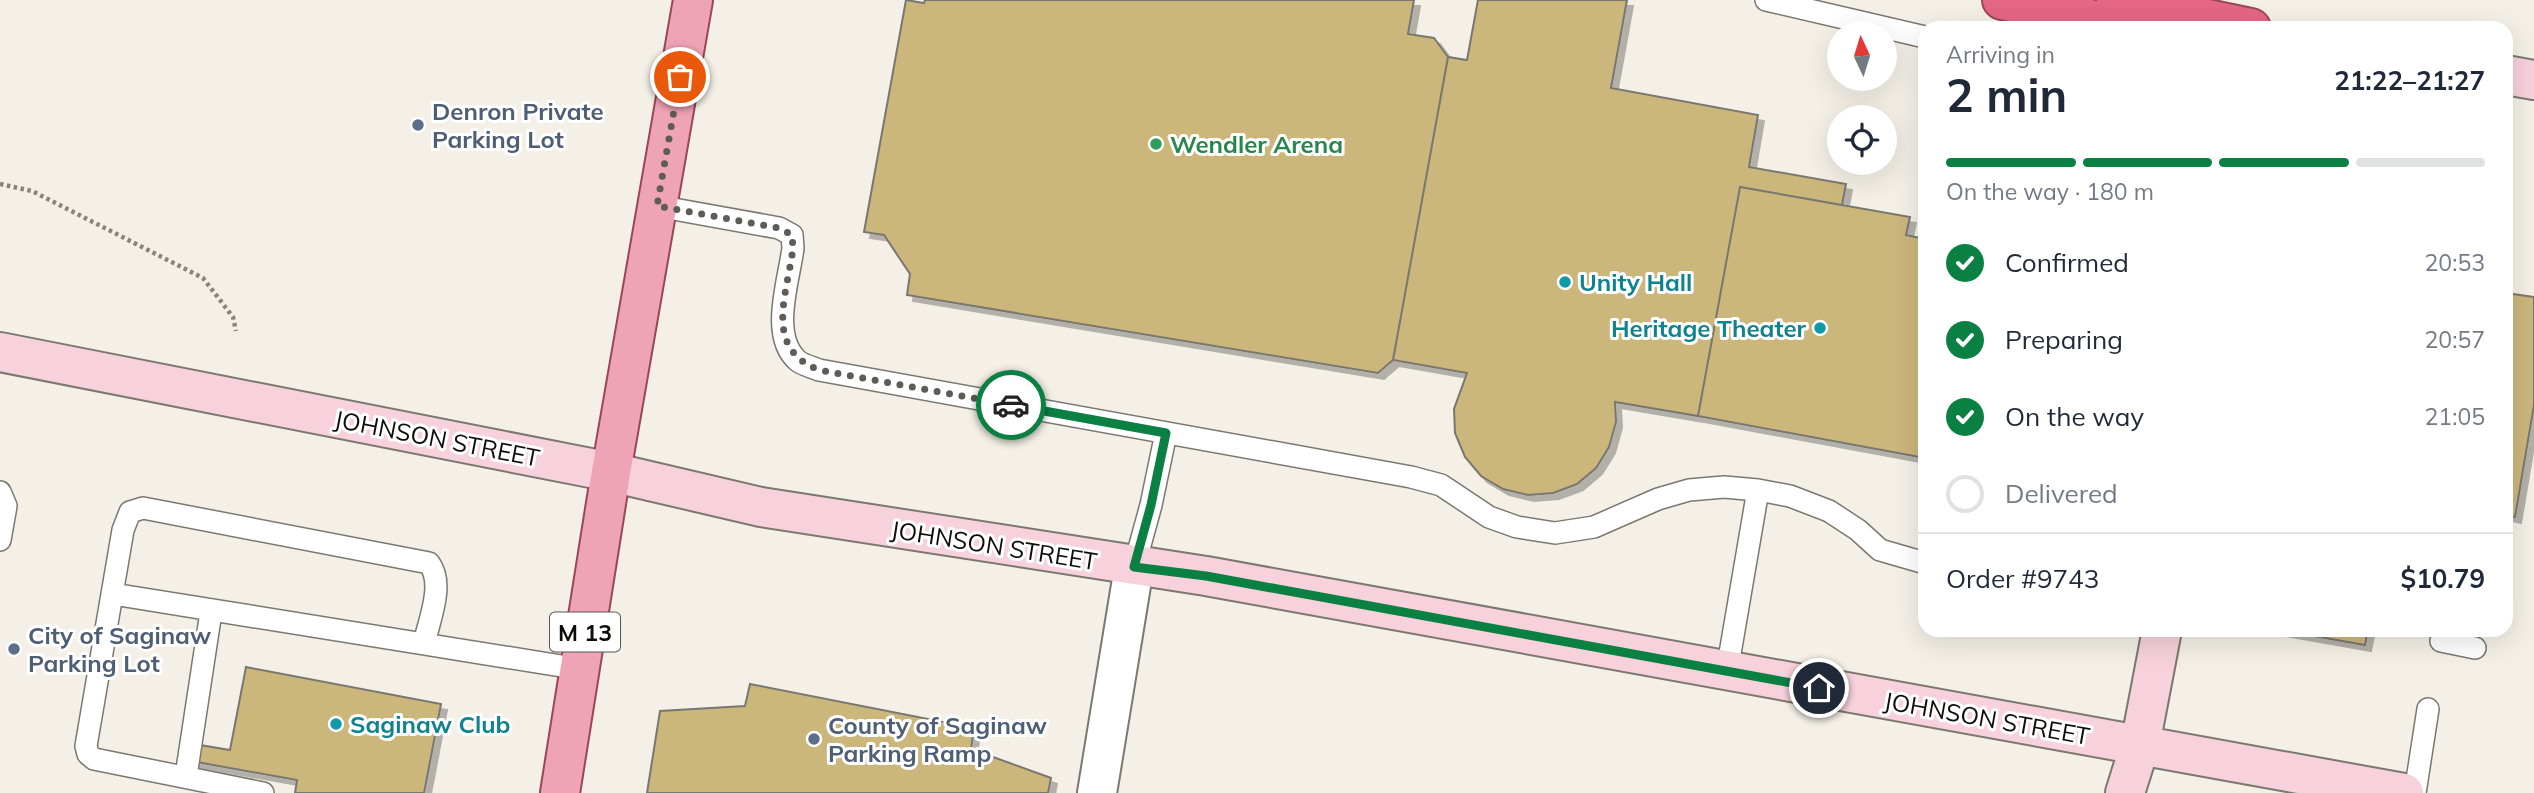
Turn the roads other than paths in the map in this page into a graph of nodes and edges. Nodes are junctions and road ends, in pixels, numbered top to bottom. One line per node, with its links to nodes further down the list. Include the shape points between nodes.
1 (693, 0): 10 (main road, M 13)
2 (1766, 0): 7 (lane)
3 (2002, 0): 5 (highway)
4 (2116, 0): 6 (highway)
5 (2099, 21)
6 (2217, 21)
7 (1918, 35)
8 (2513, 76): 9 (street)
9 (2534, 80)
10 (657, 206): 12 (lane, via 779,228 792,235 782,331 799,362 819,370); 13 (main road, M 13)
11 (0, 352): 13 (street, JOHNSON STREET)
12 (1166, 433): 14 (lane, via 1441,485 1489,517 1555,533 1594,527 1689,489); 18 (lane)
13 (611, 472): 18 (street, JOHNSON STREET, via 761,507); 25 (main road, M 13)
14 (1758, 490): 17 (lane, via 1829,511 1880,550); 26 (lane)
15 (0, 492): 16 (lane, via 6,506)
16 (0, 540)
17 (1918, 561)
18 (1134, 567): 26 (street, JOHNSON STREET, via 1206,576); 32 (street)
19 (113, 594): 20 (lane); 23 (lane, via 122,530 130,512 143,508 429,563 436,572 437,586); 29 (lane, via 88,754 94,759)
20 (211, 612): 23 (lane); 29 (lane)
21 (2161, 637): 28 (street)
22 (2441, 641): 24 (lane)
23 (424, 644): 25 (lane)
24 (2474, 648)
25 (580, 669): 31 (main road, M 13)
26 (1727, 671): 28 (street, JOHNSON STREET)
27 (2428, 709): 35 (lane)
28 (2140, 745): 33 (street); 34 (street, JOHNSON STREET)
29 (186, 776): 30 (lane)
30 (263, 793)
31 (560, 793)
32 (1097, 793)
33 (2126, 793)
34 (2404, 793)
35 (2415, 793)

